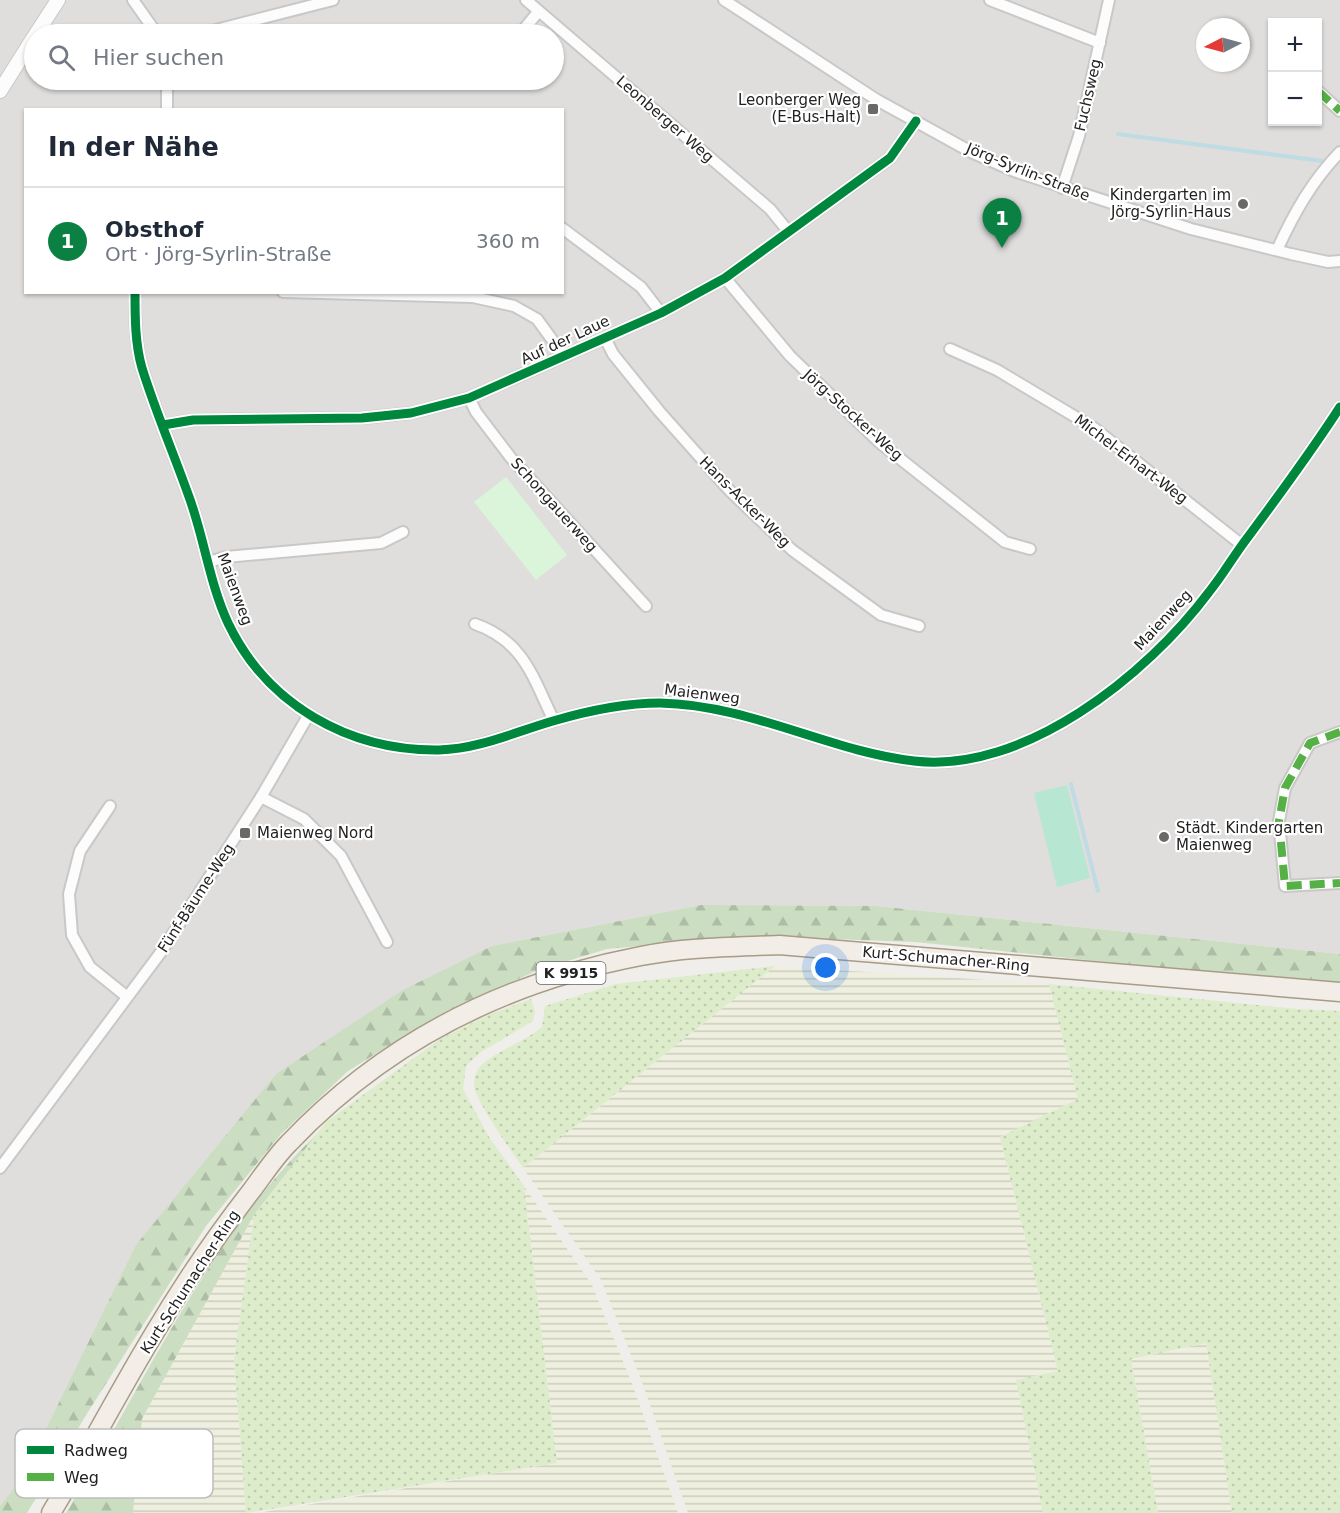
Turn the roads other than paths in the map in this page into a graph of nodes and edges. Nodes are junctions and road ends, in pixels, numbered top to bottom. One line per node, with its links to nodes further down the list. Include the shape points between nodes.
1 (133, 0): 10 (street)
2 (333, 0): 11 (street)
3 (526, 0): 8 (street, Leonberger Weg)
4 (724, 0): 22 (street, Jörg-Syrlin-Straße, via 872,97)
5 (990, 0): 15 (street)
6 (1109, 0): 15 (street, Fuchsweg)
7 (56, 2): 9 (street)
8 (538, 12): 12 (street); 13 (street, Leonberger Weg)
9 (42, 24)
10 (150, 24)
11 (239, 24)
12 (528, 24)
13 (552, 24)
14 (564, 34): 26 (street, Leonberger Weg, via 770,209)
15 (1100, 43): 24 (street, Fuchsweg, via 1079,136)
16 (24, 53): 18 (street)
17 (167, 90): 20 (street)
18 (0, 91)
19 (1322, 95): 21 (street)
20 (167, 108)
21 (1340, 111)
22 (916, 121): 24 (street, Jörg-Syrlin-Straße, via 973,153); 26 (street, Auf der Laue, via 890,158)
23 (1340, 152): 27 (street, via 1297,207)
24 (1062, 188): 27 (street, Jörg-Syrlin-Straße, via 1191,229)
25 (564, 229): 34 (street, via 641,287)
26 (788, 231): 31 (street, Auf der Laue)
27 (1277, 250): 29 (street, Jörg-Syrlin-Straße)
28 (1340, 261): 29 (street, Jörg-Syrlin-Straße)
29 (1328, 262): 30 (street, Jörg-Syrlin-Straße)
30 (1340, 268)
31 (725, 278): 34 (street, Auf der Laue); 43 (street, Jörg-Stocker-Weg, via 790,356 879,442 1005,542)
32 (135, 294): 40 (street, Maienweg, via 141,365)
33 (359, 294): 37 (street, via 473,297 514,306 537,319)
34 (661, 313): 35 (street, Auf der Laue)
35 (605, 338): 37 (street, Auf der Laue); 47 (street, Hans-Acker-Weg, via 613,354 659,411 731,492 792,550 881,615)
36 (950, 349): 42 (street, Michel-Erhart-Weg, via 997,370 1094,428)
37 (564, 356): 38 (street, Auf der Laue)
38 (469, 398): 40 (street, Auf der Laue, via 411,413 362,418 193,420); 45 (street, Schongauerweg, via 512,458)
39 (1340, 407): 42 (street, Maienweg)
40 (163, 424): 44 (street, Maienweg, via 191,500)
41 (403, 532): 44 (street, Maienweg, via 381,543 226,557)
42 (1242, 545): 49 (street, Maienweg, via 1209,594 1135,672 1046,731 999,753 917,762 880,755 748,715 660,703 611,707)
43 (1030, 549)
44 (208, 562): 48 (street, Maienweg, via 227,620 243,650 263,675)
45 (646, 606)
46 (475, 624): 49 (street, via 508,640 524,657)
47 (919, 626)
48 (308, 716): 49 (street, Maienweg, via 357,738 402,748 443,750 490,743); 51 (street, Fünf-Bäume-Weg)
49 (554, 721)
50 (1340, 732): 53 (street, via 1310,743 1285,788 1279,821 1285,886)
51 (261, 797): 54 (street, via 304,819 341,856); 56 (street, Fünf-Bäume-Weg, via 161,952)
52 (110, 806): 56 (street, via 80,851 69,894 72,935 90,967)
53 (1340, 883)
54 (387, 942)
55 (1340, 992): 58 (main road, Kurt-Schumacher-Ring / K 9915, via 779,945 643,956 590,967 486,1003 450,1019 390,1056 328,1105 288,1144 218,1233 158,1327)
56 (126, 996): 57 (street, Fünf-Bäume-Weg)
57 (0, 1168)
58 (102, 1429)
59 (60, 1498): 60 (main road, Kurt-Schumacher-Ring / K 9915)
60 (51, 1513)

